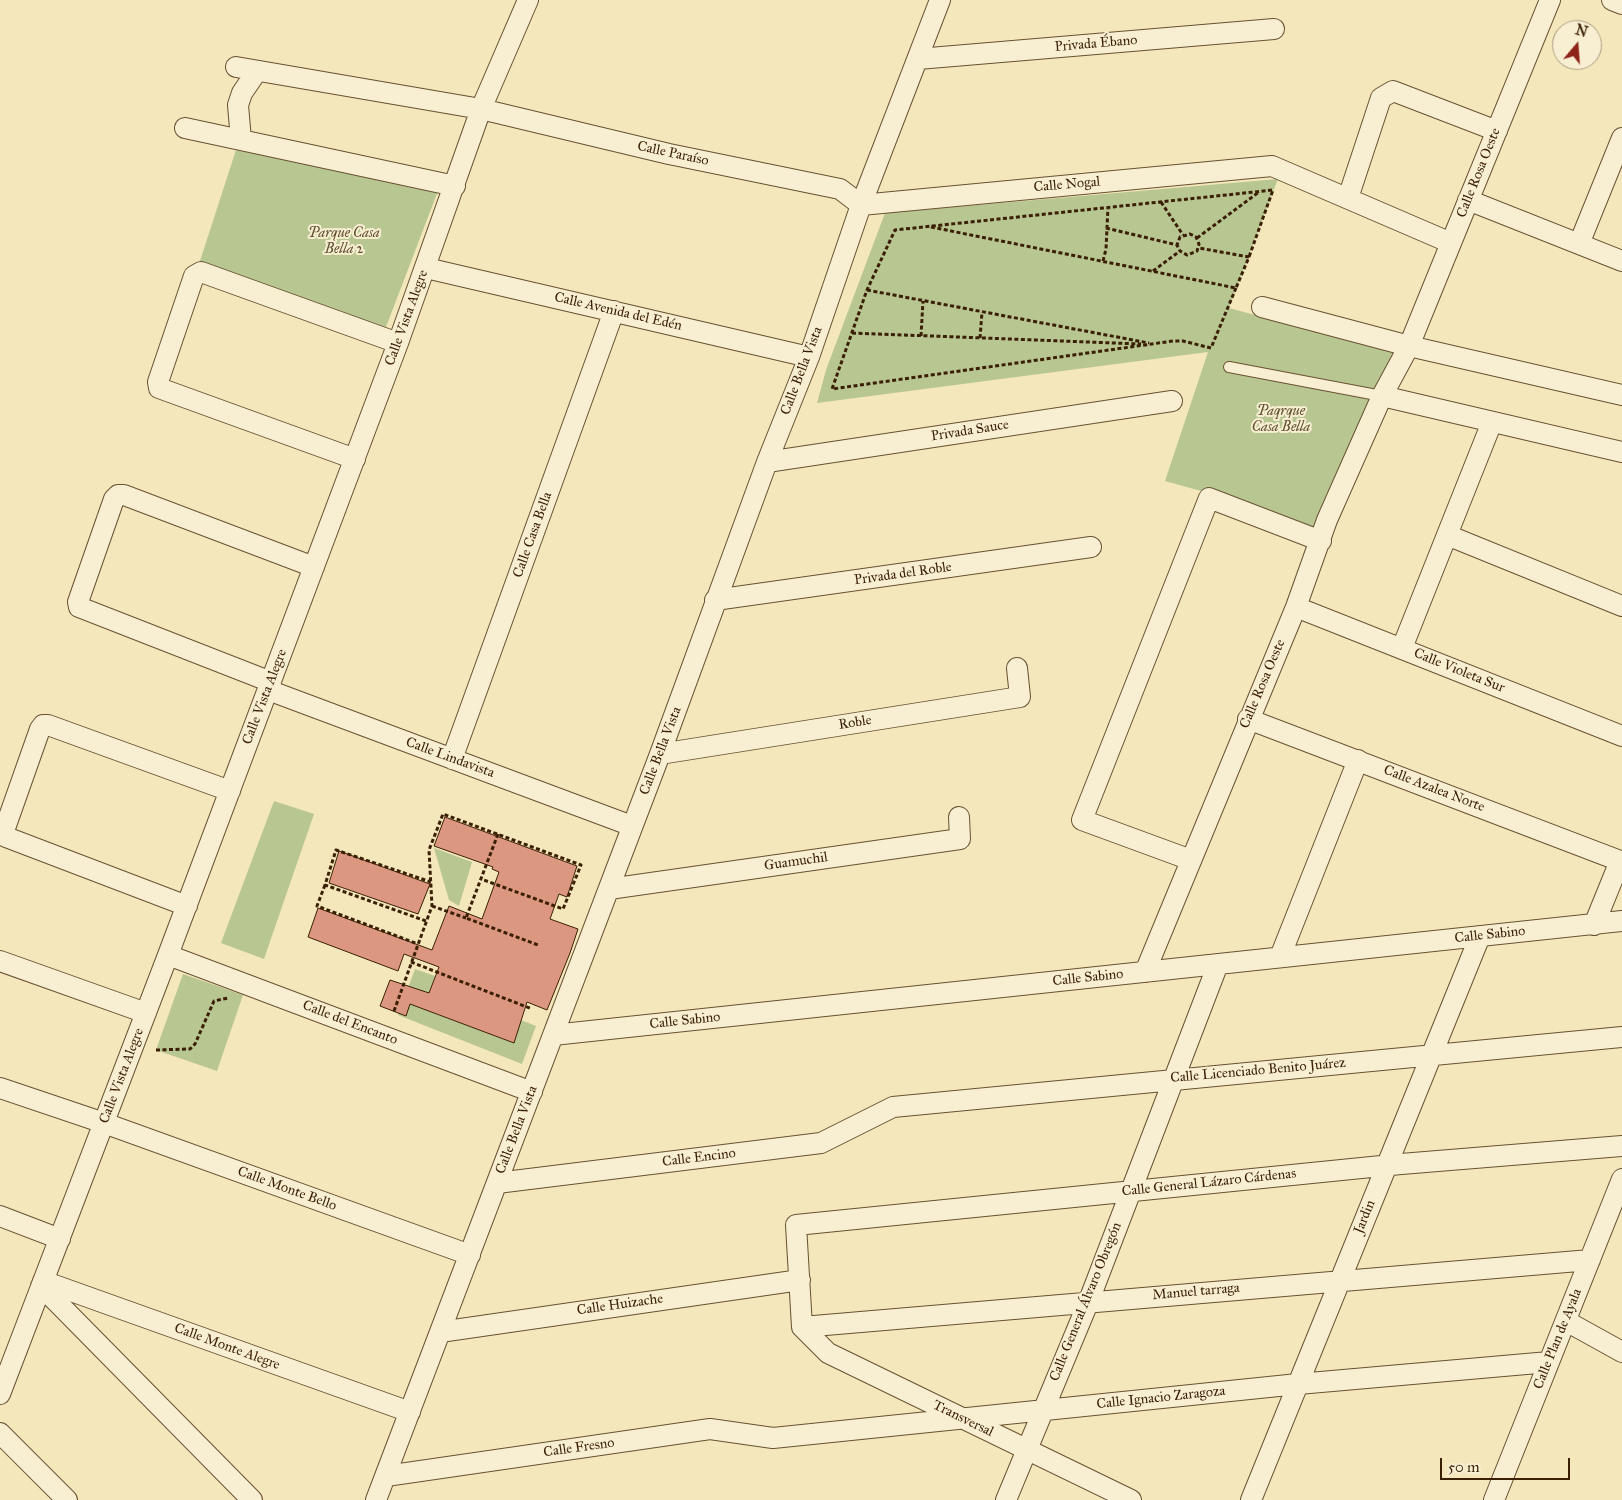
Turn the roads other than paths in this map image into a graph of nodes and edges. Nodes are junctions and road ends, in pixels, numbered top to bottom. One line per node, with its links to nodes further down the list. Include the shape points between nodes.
1 (528, 0): 10 (street, Calle Vista Alegre)
2 (940, 0): 7 (street, Calle Bella Vista)
3 (1550, 0): 12 (street, Calle Rosa Oeste)
4 (1612, 0): 5 (street)
5 (1622, 4)
6 (1274, 29): 7 (street, Privada Ébano)
7 (918, 59): 18 (street, Calle Bella Vista)
8 (236, 68): 9 (street, Calle Paraíso)
9 (257, 71): 10 (street, Calle Paraíso); 14 (street, via 242,92 238,105)
10 (481, 109): 15 (street, Calle Vista Alegre); 18 (street, Calle Paraíso, via 669,154 840,189)
11 (185, 128): 14 (street)
12 (1497, 131): 16 (street, via 1393,91 1381,98); 17 (street, Calle Rosa Oeste)
13 (1622, 138): 20 (street)
14 (241, 140): 15 (street)
15 (455, 186): 22 (street, Calle Vista Alegre)
16 (1348, 198): 18 (street, Calle Nogal, via 1272,166); 19 (street)
17 (1468, 200): 19 (street, Calle Rosa Oeste); 20 (street)
18 (861, 205): 27 (street, Calle Bella Vista)
19 (1451, 243): 26 (street, Calle Rosa Oeste)
20 (1579, 244): 21 (street)
21 (1622, 261)
22 (426, 268): 24 (street, Calle Avenida del Edén); 25 (street, Calle Vista Alegre)
23 (1262, 307): 26 (street)
24 (614, 311): 27 (street, Calle Avenida del Edén); 49 (street, Calle Casa Bella)
25 (398, 343): 34 (street, Calle Vista Alegre); 34 (street, via 197,273 158,382 159,388)
26 (1409, 346): 29 (street); 30 (street, Calle Rosa Oeste)
27 (809, 357): 35 (street, Calle Bella Vista)
28 (1229, 367): 30 (lane)
29 (1622, 394)
30 (1382, 396): 32 (street); 37 (street, Calle Rosa Oeste)
31 (1172, 401): 35 (street, Privada Sauce)
32 (1492, 422): 33 (street); 36 (street)
33 (1622, 452)
34 (355, 459): 39 (street, Calle Vista Alegre)
35 (767, 462): 40 (street, Calle Bella Vista)
36 (1446, 535): 41 (street); 43 (street)
37 (1321, 540): 42 (street, Calle Rosa Oeste); 54 (street, via 1209,498 1082,820)
38 (1091, 548): 40 (street, Privada del Roble)
39 (314, 567): 45 (street, Calle Vista Alegre); 45 (street, Calle Lindavista, via 124,496 114,499 78,602 80,607)
40 (716, 600): 48 (street, Calle Bella Vista)
41 (1622, 606)
42 (1296, 607): 43 (street, Calle Violeta Sur); 46 (street, Calle Rosa Oeste)
43 (1402, 648): 47 (street, Calle Violeta Sur)
44 (1017, 668): 48 (street, Roble, via 1020,697)
45 (270, 686): 49 (street, Calle Lindavista); 51 (street, Calle Vista Alegre)
46 (1248, 719): 50 (street, Calle Azalea Norte); 54 (street, Calle Rosa Oeste)
47 (1622, 736)
48 (660, 754): 53 (street, Calle Bella Vista)
49 (452, 759): 53 (street, Calle Lindavista)
50 (1358, 760): 58 (street, Calle Azalea Norte, via 1620,861); 61 (street)
51 (230, 791): 56 (street, Calle Vista Alegre); 56 (street, via 43,725 4,831 6,837)
52 (959, 817): 55 (street, Guamuchil, via 960,839)
53 (632, 826): 55 (street, Calle Bella Vista)
54 (1191, 860): 64 (street, Calle Rosa Oeste)
55 (609, 889): 66 (street, Calle Bella Vista)
56 (187, 906): 60 (street, Calle Vista Alegre)
57 (1622, 921): 58 (street, Calle Sabino)
58 (1594, 925): 59 (street, Calle Sabino)
59 (1480, 936): 61 (street, Calle Sabino); 68 (street, Jardin)
60 (168, 955): 65 (street, Calle Vista Alegre); 71 (street, Calle del Encanto)
61 (1280, 957): 63 (street, Calle Sabino)
62 (0, 961): 65 (street)
63 (1218, 964): 64 (street, Calle Sabino); 69 (street, Calle General Álvaro Obregón)
64 (1144, 972): 66 (street, Calle Sabino)
65 (146, 1013): 73 (street, Calle Vista Alegre)
66 (553, 1035): 71 (street, Calle Bella Vista)
67 (1622, 1037): 68 (street, Calle Licenciado Benito Juárez)
68 (1430, 1055): 69 (street, Calle Licenciado Benito Juárez); 75 (street, Jardin)
69 (1172, 1079): 72 (street, Calle Licenciado Benito Juárez); 78 (street, Calle General Álvaro Obregón)
70 (0, 1088): 73 (street, Calle Monte Bello)
71 (532, 1092): 77 (street, Calle Bella Vista)
72 (893, 1107): 77 (street, Calle Encino, via 821,1143)
73 (104, 1123): 80 (street, Calle Vista Alegre); 81 (street, Calle Monte Bello)
74 (1622, 1146): 75 (street, Calle General Lázaro Cárdenas)
75 (1386, 1166): 78 (street, Calle General Lázaro Cárdenas); 83 (street, Jardin)
76 (1622, 1178): 82 (street, Calle Plan de Ayala)
77 (497, 1183): 81 (street, Calle Bella Vista)
78 (1130, 1190): 84 (street, Calle General Lázaro Cárdenas, via 796,1225); 86 (street, Calle General Álvaro Obregón)
79 (0, 1216): 80 (street)
80 (60, 1239): 85 (street, Calle Vista Alegre)
81 (470, 1255): 89 (street, Calle Bella Vista)
82 (1590, 1260): 83 (street, Manuel tarraga); 87 (street, Calle Plan de Ayala)
83 (1340, 1279): 86 (street, Manuel tarraga); 92 (street, Jardin)
84 (800, 1280): 88 (street); 89 (street, Calle Huizache)
85 (42, 1284): 93 (street, Calle Vista Alegre); 95 (street, Calle Monte Alegre); 102 (street)
86 (1088, 1303): 88 (street, Manuel tarraga); 94 (street, Calle General Álvaro Obregón)
87 (1566, 1321): 90 (street); 91 (street, Calle Plan de Ayala)
88 (802, 1327): 96 (street, Transversal, via 828,1353)
89 (440, 1332): 95 (street, Calle Bella Vista)
90 (1622, 1352)
91 (1549, 1362): 92 (street, Calle Ignacio Zaragoza); 107 (street, Calle Plan de Ayala)
92 (1298, 1384): 94 (street, Calle Ignacio Zaragoza); 106 (street, Jardin)
93 (0, 1394)
94 (1043, 1411): 96 (street, Calle Ignacio Zaragoza); 99 (street, Calle General Álvaro Obregón)
95 (410, 1412): 100 (street, Calle Bella Vista)
96 (963, 1418): 98 (street, Calle Ignacio Zaragoza); 99 (street, Transversal)
97 (0, 1433): 101 (street)
98 (773, 1438): 100 (street, Calle Fresno, via 710,1428)
99 (1026, 1449): 104 (street, Calle General Álvaro Obregón); 105 (street, Transversal)
100 (386, 1476): 103 (street, Calle Bella Vista)
101 (67, 1500)
102 (252, 1500)
103 (376, 1500)
104 (1006, 1500)
105 (1131, 1500)
106 (1251, 1500)
107 (1494, 1500)

